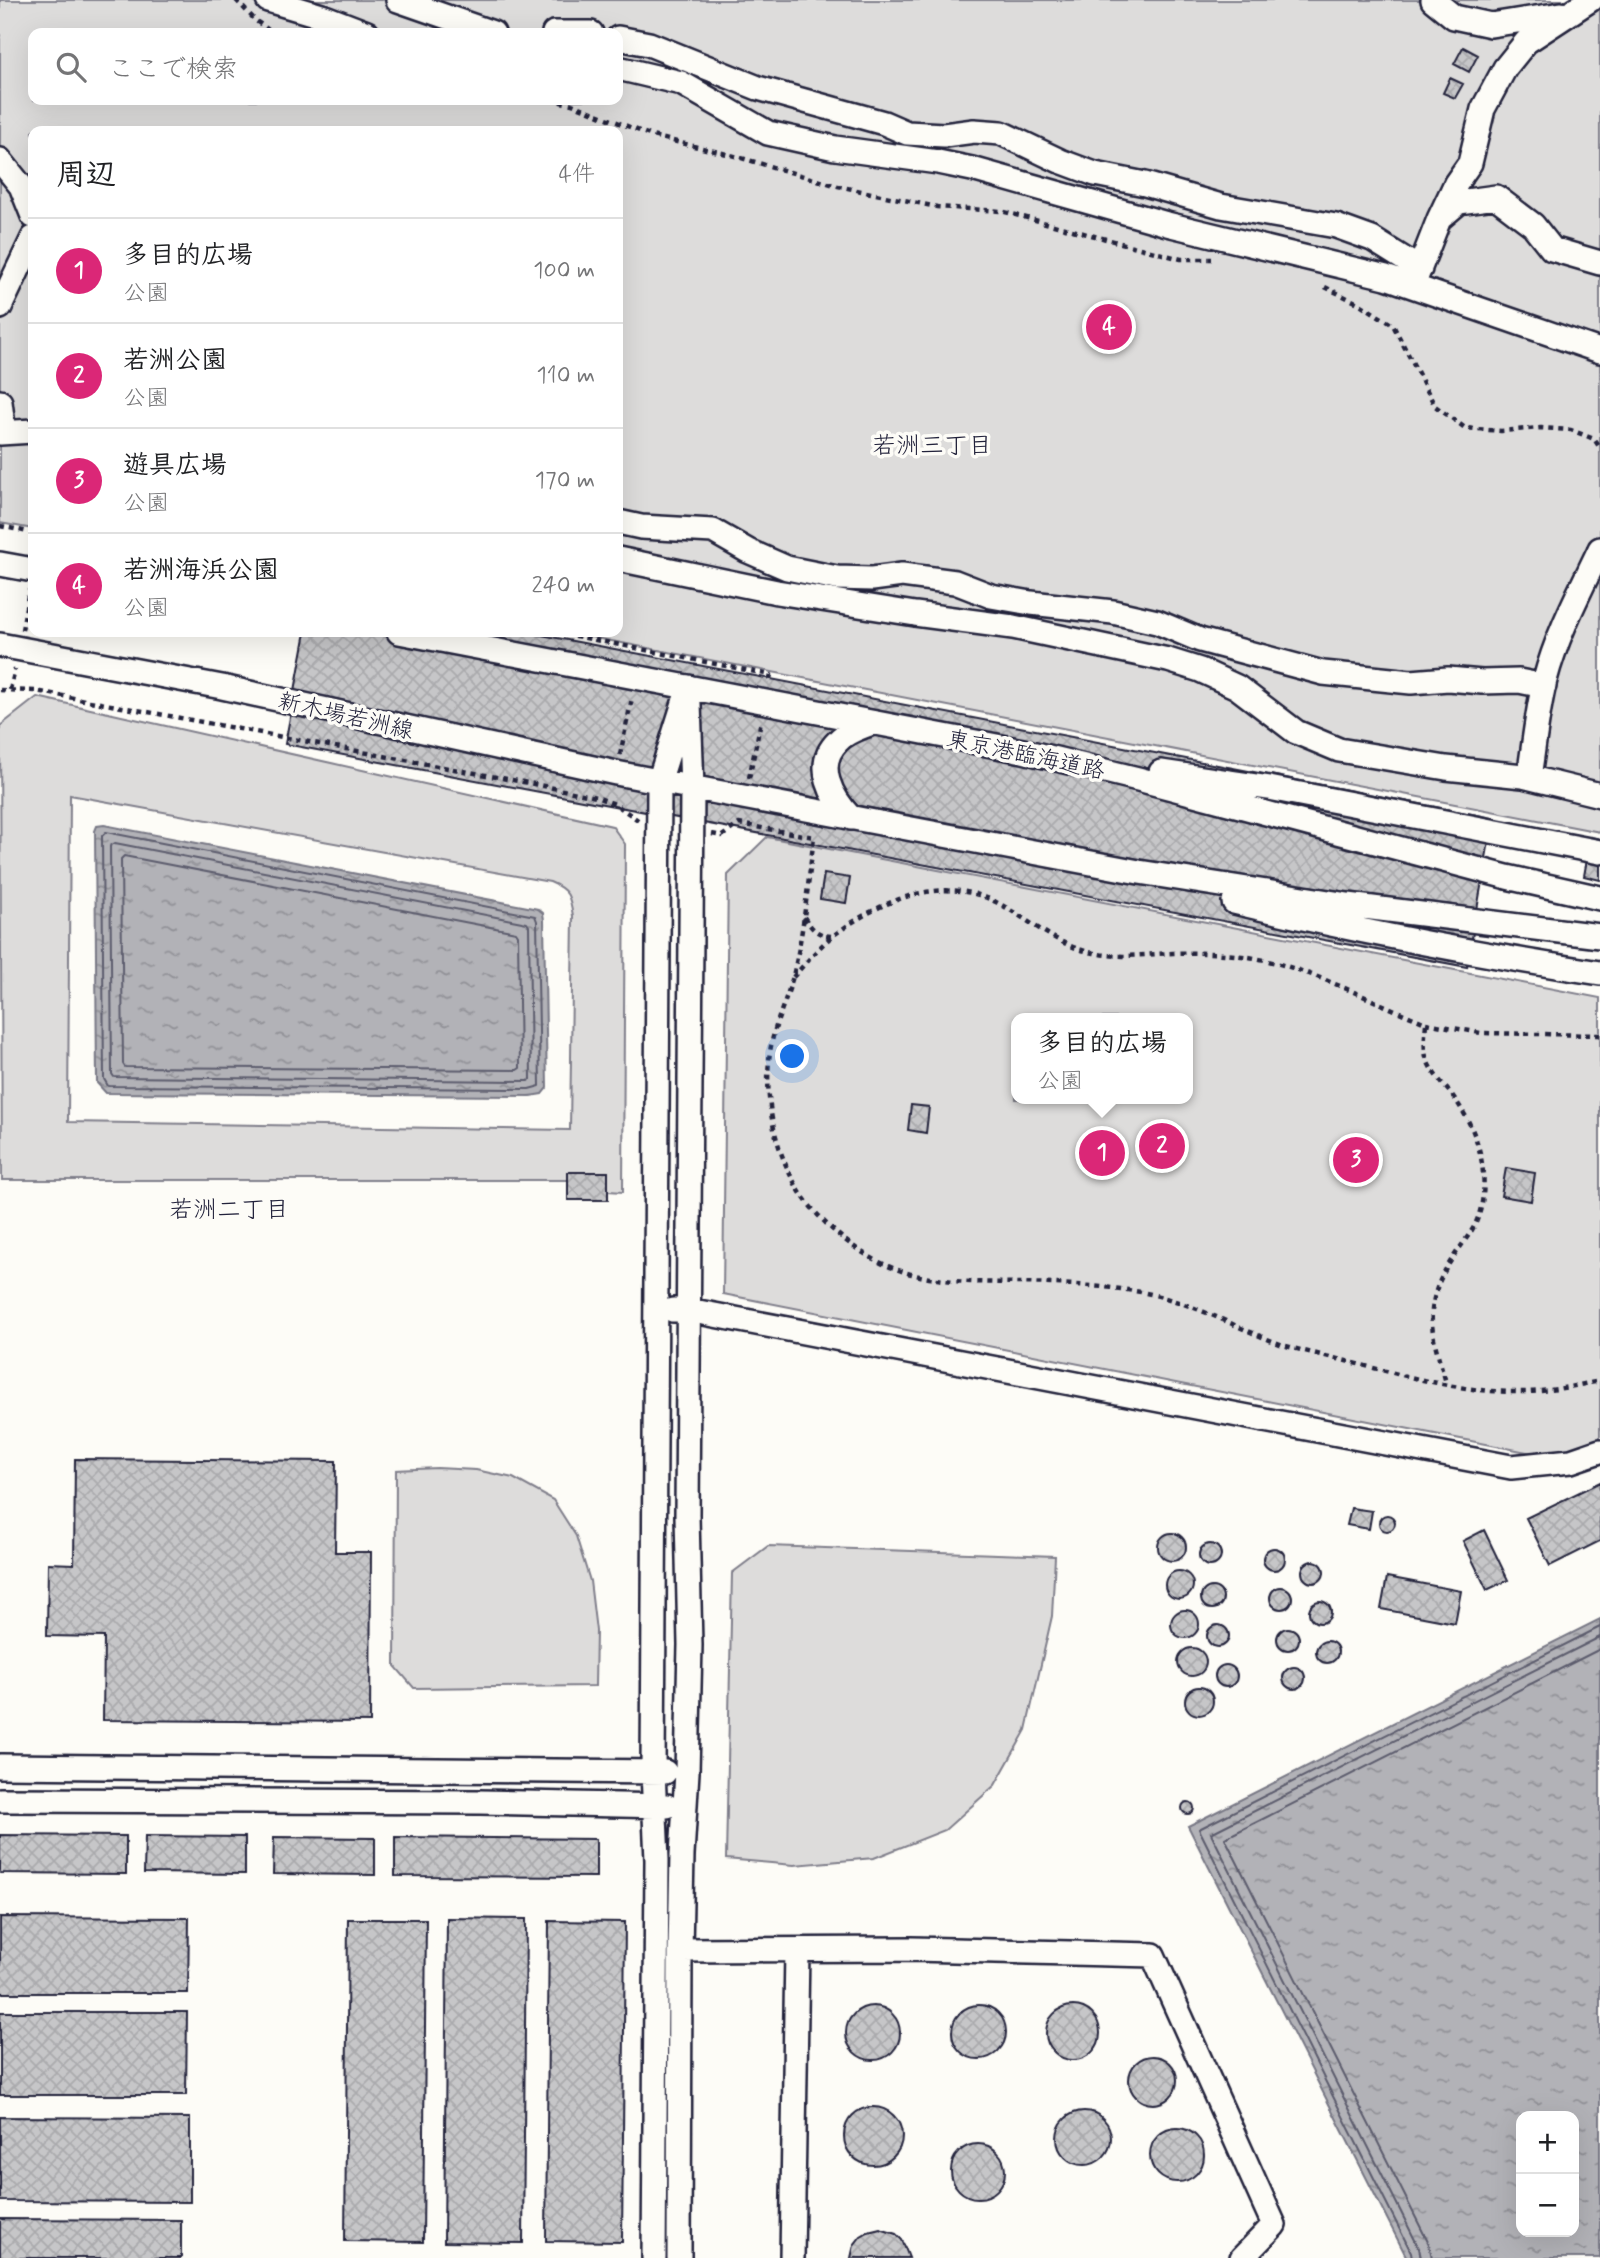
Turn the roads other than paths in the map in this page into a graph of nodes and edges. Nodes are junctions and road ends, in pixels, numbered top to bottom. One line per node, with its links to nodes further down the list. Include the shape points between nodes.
1 (268, 0): 5 (street)
2 (398, 0): 6 (street)
3 (1433, 0): 4 (street, via 1454,17 1491,25)
4 (1582, 5): 11 (street, via 1526,42 1505,68 1483,109 1470,163)
5 (354, 28)
6 (479, 28)
7 (623, 39): 14 (street, via 649,44 758,88 907,133 1002,133 1095,174 1221,206 1336,226 1372,239)
8 (623, 69): 14 (street, via 681,83 750,125 787,139 972,169 1134,216 1386,277)
9 (0, 160): 10 (street, via 21,186)
10 (28, 204)
11 (1439, 219): 13 (street, via 1459,202 1496,197 1533,225 1552,249); 14 (street)
12 (28, 248): 15 (street)
13 (1600, 263)
14 (1416, 278): 16 (street)
15 (0, 307)
16 (1600, 351)
17 (0, 402): 19 (street)
18 (28, 431): 19 (street)
19 (2, 433)
20 (623, 523): 27 (street, via 713,531 787,568 837,578 902,575 955,582 990,596 1113,612 1323,673 1410,682 1519,681)
21 (1600, 549): 27 (street, via 1569,614)
22 (623, 560): 31 (street, via 777,592 1013,627 1168,660 1237,687 1296,732 1339,750)
23 (0, 564): 24 (street)
24 (28, 569)
25 (425, 637): 28 (street)
26 (0, 645): 32 (street, 新木場若洲線, via 222,687)
27 (1544, 686): 31 (street)
28 (689, 687): 29 (street, 東京港臨海道路); 32 (street); 33 (street)
29 (872, 723): 30 (street, 東京港臨海道路); 35 (street, via 849,732 828,756 825,774 830,790)
30 (1023, 751): 37 (street, via 1269,788); 38 (street, 東京港臨海道路)
31 (1529, 777): 34 (street)
32 (659, 782): 33 (street, 新木場若洲線); 41 (street)
33 (692, 788): 35 (street); 42 (street)
34 (1600, 795)
35 (851, 818): 36 (street)
36 (1016, 850): 39 (street, via 1237,889); 40 (street, via 1344,928)
37 (1600, 852)
38 (1600, 898)
39 (1600, 936)
40 (1600, 973)
41 (656, 1310): 42 (street); 45 (street)
42 (688, 1310): 43 (street, via 1511,1467 1571,1461); 46 (street)
43 (1600, 1451)
44 (0, 1766): 45 (street)
45 (653, 1772): 46 (street); 48 (street)
46 (687, 1772): 49 (street)
47 (0, 1800): 48 (street)
48 (653, 1806): 49 (street); 52 (street, via 657,1860)
49 (685, 1806): 50 (street)
50 (680, 1950): 51 (street); 53 (street)
51 (797, 1951): 54 (street); 55 (street, via 1153,1955 1274,2225)
52 (654, 2258)
53 (679, 2258)
54 (792, 2258)
55 (1242, 2258)

